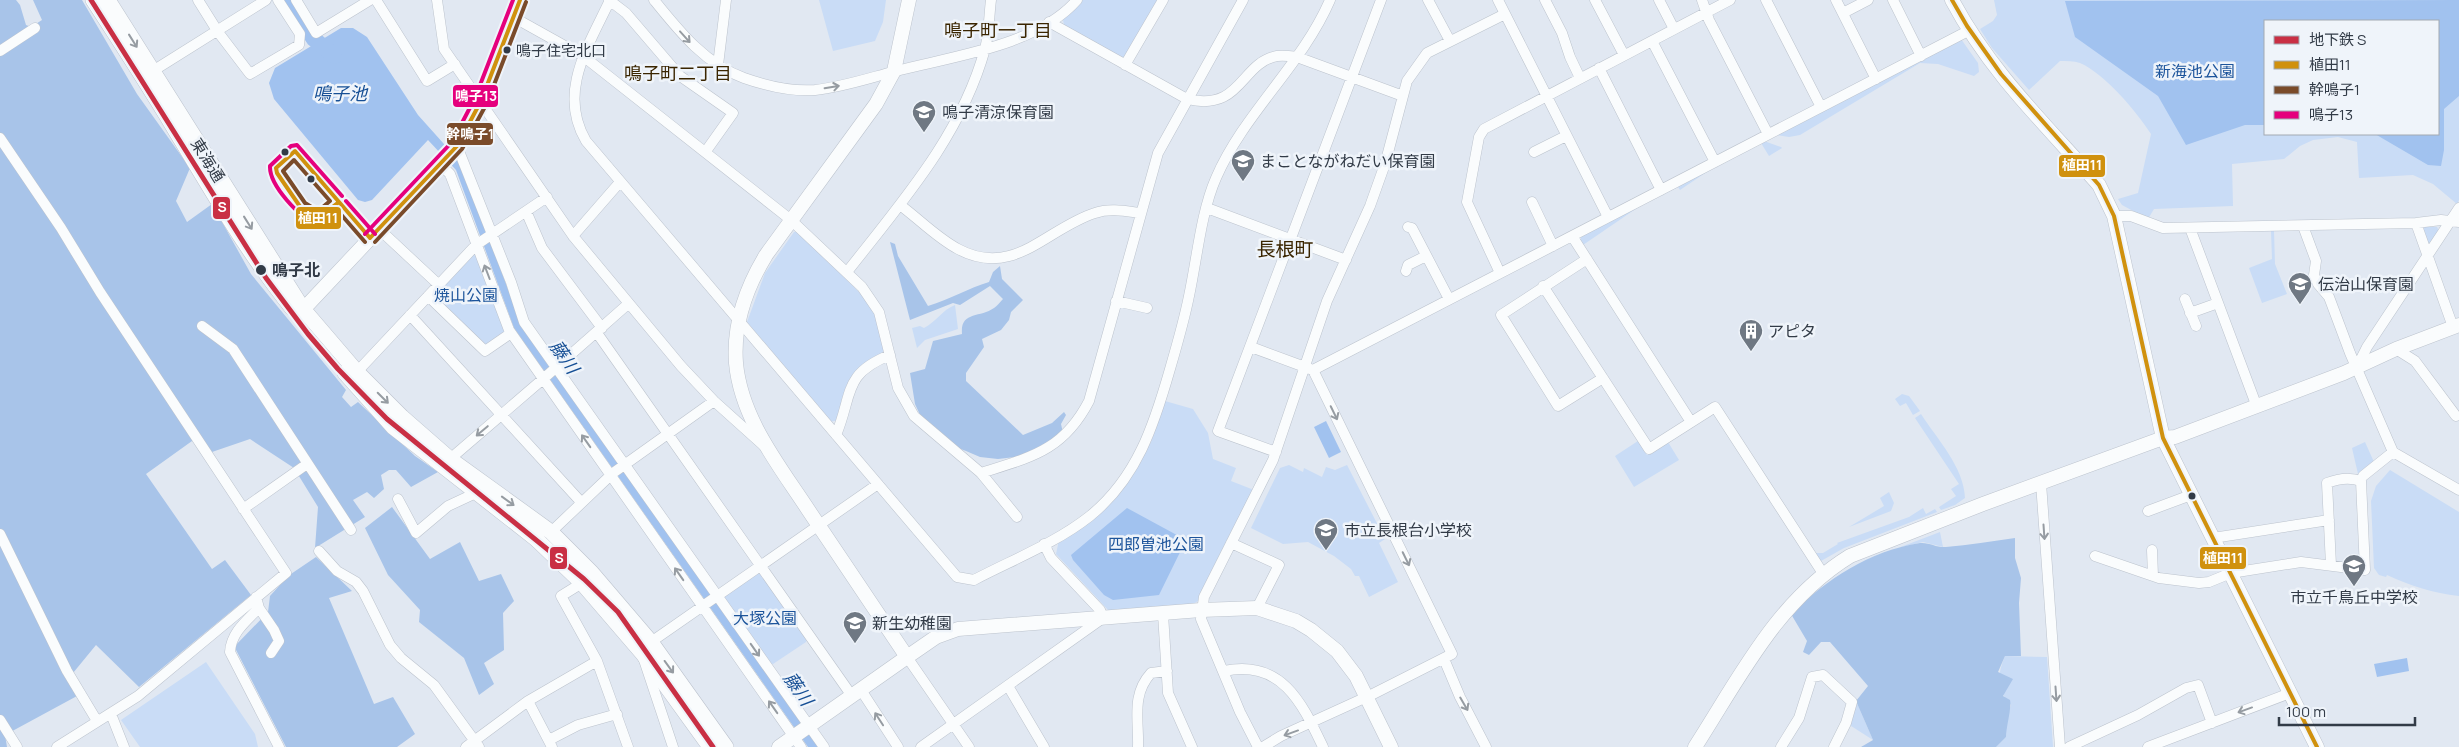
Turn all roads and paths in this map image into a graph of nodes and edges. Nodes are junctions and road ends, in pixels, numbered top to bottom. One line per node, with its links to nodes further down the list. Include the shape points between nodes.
1 (93, 0): 55 (main road, 東海通)
2 (108, 0): 55 (main road, 東海通, one-way to 55)
3 (198, 0): 41 (street)
4 (266, 0): 41 (street)
5 (278, 0): 41 (street, via 300,34 300,45 250,74)
6 (296, 0): 7 (street, via 316,33)
7 (370, 0)
8 (376, 0): 50 (street, via 427,81)
9 (437, 0): 50 (street, via 444,49)
10 (520, 0): 36 (street)
11 (610, 0): 47 (street); 67 (street, via 626,13 680,76 733,113)
12 (654, 0): 52 (street, one-way to 52, via 693,46)
13 (726, 0): 52 (street)
14 (909, 0): 54 (street)
15 (991, 0): 44 (street)
16 (1077, 0): 37 (street)
17 (1162, 0): 51 (street)
18 (1243, 0): 61 (street)
19 (1330, 0): 49 (street, via 1321,21)
20 (1381, 0): 56 (street)
21 (1428, 0): 42 (street)
22 (1498, 0): 35 (street)
23 (1545, 0): 57 (street)
24 (1595, 0): 46 (street)
25 (1659, 0): 39 (street)
26 (1702, 0): 33 (street)
27 (1730, 0): 33 (street)
28 (1766, 0): 63 (street)
29 (1836, 0): 34 (street)
30 (1868, 0): 34 (street)
31 (1893, 0): 48 (street)
32 (1952, 0): 40 (street)
33 (1707, 12): 39 (street); 64 (street)
34 (1843, 13): 58 (street)
35 (1505, 14): 42 (street); 59 (street)
36 (513, 17): 47 (street); 62 (street)
37 (1049, 22): 44 (street, via 1014,40); 51 (street)
38 (35, 28): 45 (street)
39 (1674, 29): 43 (street)
40 (1968, 31): 48 (street); 80 (street, via 1995,69 2099,185)
41 (218, 32): 55 (street)
42 (1450, 41): 60 (street, via 1427,53 1407,81)
43 (1652, 41): 46 (street); 70 (street)
44 (985, 48): 54 (street); 75 (street, via 952,131)
45 (0, 51)
46 (1624, 55): 53 (street)
47 (583, 56): 67 (street); 71 (street, via 577,70 574,97 580,130)
48 (1921, 56): 58 (street)
49 (1297, 57): 56 (street); 61 (street, via 1275,57 1264,63 1224,97 1206,102); 76 (street, via 1227,155)
50 (455, 64): 62 (street)
51 (1125, 64): 61 (street)
52 (718, 65): 54 (street, one-way to 54, via 756,82 800,90 838,86)
53 (1599, 68): 57 (street); 72 (street)
54 (894, 71): 82 (street, via 859,130)
55 (148, 75): 111 (main road, 東海通)
56 (1352, 77): 60 (street); 92 (street)
57 (1580, 78): 59 (street)
58 (1876, 79): 63 (street)
59 (1545, 95): 65 (street); 101 (street, via 1487,125 1479,136 1467,202)
60 (1403, 96): 98 (street, via 1385,164)
61 (1187, 99): 79 (street, via 1158,153)
62 (481, 101): 69 (street); 73 (street)
63 (1821, 107): 64 (street)
64 (1768, 134): 70 (street)
65 (1566, 136): 68 (street); 81 (street)
66 (0, 138): 153 (street, via 62,228 100,292)
67 (706, 152): 82 (street)
68 (1534, 152)
69 (449, 155): 88 (street); 89 (street); 93 (street, via 450,174)
70 (1715, 162): 72 (street)
71 (620, 182): 90 (street); 114 (street)
72 (1661, 190): 81 (street)
73 (547, 197): 78 (street); 90 (street)
74 (1532, 202): 94 (street)
75 (900, 205): 79 (street, via 957,249 990,257 1026,251 1075,220 1097,212); 100 (street)
76 (1207, 208): 92 (street); 162 (street, via 1184,317 1145,446 1130,471 1104,502 1070,530)
77 (2459, 208): 83 (street)
78 (526, 211): 89 (street); 118 (street, via 542,248)
79 (1140, 213): 107 (street)
80 (2114, 216): 87 (street, via 2131,216 2163,228); 136 (street)
81 (1608, 217): 91 (street)
82 (791, 220): 100 (street); 114 (street, via 754,275)
83 (2455, 222): 84 (street); 96 (street)
84 (2416, 223): 85 (street); 96 (street)
85 (2303, 226): 87 (street); 123 (street, via 2316,260 2314,276 2329,296)
86 (1408, 227): 95 (street, via 1412,228)
87 (2190, 228): 108 (street)
88 (379, 229): 102 (street); 111 (street)
89 (490, 235): 93 (street); 124 (street, via 524,322)
90 (573, 236): 109 (street)
91 (1572, 236): 94 (street); 97 (street)
92 (1291, 239): 98 (street); 120 (street)
93 (478, 244): 102 (street); 119 (street, one-way to 93)
94 (1553, 246): 101 (street)
95 (1426, 256): 99 (street, via 1408,266); 105 (street)
96 (2427, 256): 117 (street); 123 (street)
97 (1587, 259): 103 (street); 133 (street)
98 (1346, 260): 125 (street, via 1326,301)
99 (1406, 271)
100 (847, 272): 122 (street, via 879,312)
101 (1500, 273): 105 (street)
102 (439, 284): 104 (street)
103 (1543, 286): 128 (street); 128 (street, via 1501,315 1558,406)
104 (428, 296): 113 (street); 119 (street, via 485,351)
105 (1449, 299): 125 (street)
106 (2185, 299): 112 (street)
107 (1116, 301): 110 (street); 143 (street, via 1088,401 1070,431 1040,452)
108 (2218, 303): 112 (street); 130 (street)
109 (628, 304): 118 (street); 129 (street)
110 (1147, 308)
111 (301, 312): 126 (main road, 東海通)
112 (2190, 313): 116 (street)
113 (410, 316): 126 (street); 131 (street)
114 (739, 320): 135 (street); 137 (street, via 736,347 739,380 748,411)
115 (202, 326): 141 (street, via 232,348)
116 (2196, 326)
117 (2456, 326): 121 (street)
118 (599, 331): 124 (street); 134 (street)
119 (511, 333): 127 (street)
120 (1251, 347): 125 (street); 138 (street, via 1218,431)
121 (2396, 349): 123 (street); 132 (street, via 2415,361)
122 (890, 355): 135 (street, via 876,361 853,382); 143 (street, via 898,388 914,416)
123 (2357, 367): 130 (street); 139 (street)
124 (556, 368): 127 (street); 142 (street)
125 (1309, 368): 138 (street); 184 (street, one-way to 184, via 1451,648 1452,654)
126 (353, 375): 140 (main road, 東海通, one-way to 140); 149 (main road, 東海通, via 393,427)
127 (545, 378): 131 (street); 144 (street, one-way to 127)
128 (1603, 378): 133 (street, via 1648,449)
129 (714, 401): 134 (street); 137 (street)
130 (2257, 407): 136 (street, via 2175,437)
131 (502, 414): 140 (street, one-way to 140); 152 (street)
132 (2456, 416)
133 (1691, 422): 170 (street, via 1715,407)
134 (669, 434): 142 (street); 167 (street)
135 (836, 435): 147 (street)
136 (2164, 438): 146 (street); 150 (street)
137 (770, 451): 157 (street)
138 (1276, 452): 163 (street)
139 (2393, 452): 145 (street); 148 (street)
140 (450, 458): 159 (main road, 東海通, one-way to 159)
141 (308, 464): 153 (street); 158 (street)
142 (623, 465): 144 (street); 174 (street)
143 (981, 473): 155 (street)
144 (611, 474): 152 (street); 175 (street, one-way to 144)
145 (2363, 476)
146 (2040, 483): 170 (street, via 1850,556); 229 (street, one-way to 229)
147 (878, 484): 157 (street); 162 (street, via 956,577 974,580)
148 (2459, 490)
149 (478, 492): 151 (street, via 448,506 416,533); 172 (main road, 東海通, via 536,539)
150 (2191, 495): 154 (street); 161 (street)
151 (398, 499)
152 (581, 502): 159 (street)
153 (243, 509): 173 (street, via 286,573)
154 (2148, 512)
155 (1017, 517)
156 (2328, 520): 161 (street); 168 (street); 168 (street, via 2327,483 2343,478 2360,481 2365,570)
157 (818, 525): 167 (street); 183 (street)
158 (351, 530)
159 (551, 532): 181 (main road, 東海通, via 616,599)
160 (0, 534): 196 (street, via 67,671)
161 (2213, 538): 169 (street)
162 (1044, 544): 180 (street, via 1051,558 1100,610)
163 (1231, 544): 177 (street, via 1279,565); 178 (street, via 1204,597)
164 (2152, 550): 171 (street)
165 (319, 551): 201 (street, via 337,571 363,590 390,646 434,685)
166 (2095, 556): 171 (street)
167 (760, 565): 174 (street); 189 (street)
168 (2331, 565): 169 (street, via 2301,562)
169 (2231, 573): 171 (street, via 2199,583); 190 (street)
170 (1824, 574): 226 (street, via 1780,616)
171 (2153, 576)
172 (582, 583): 181 (main road, 東海通); 185 (street, via 561,596)
173 (256, 597): 176 (street); 193 (street, via 138,696)
174 (716, 597): 175 (street); 200 (street, one-way to 200)
175 (703, 606): 181 (street); 200 (street, one-way to 175)
176 (259, 608): 182 (street, via 279,641); 207 (street, via 231,641 230,652)
177 (1257, 608): 178 (street); 191 (street, via 1296,622 1326,640 1348,662)
178 (1201, 610): 179 (street); 187 (street, via 1201,619)
179 (1162, 614): 180 (street); 186 (street)
180 (1103, 618): 183 (street, via 958,629 943,634); 188 (street)
181 (647, 648): 210 (street); 211 (main road, 東海通); 212 (main road, 東海通, one-way to 212)
182 (271, 652)
183 (907, 656): 189 (street); 199 (street)
184 (1444, 659): 191 (street); 225 (street, one-way to 225)
185 (597, 661): 192 (street); 194 (street)
186 (1167, 671): 219 (street, via 1151,673 1139,693); 220 (street, via 1168,693)
187 (1224, 671): 198 (street, via 1240,668 1275,678 1299,699); 221 (street)
188 (1008, 686): 199 (street); 218 (street)
189 (857, 693): 200 (street); 215 (street, one-way to 189)
190 (2290, 693): 197 (street, one-way to 197); 231 (street)
191 (1366, 697): 198 (street); 224 (street)
192 (528, 701): 201 (street); 202 (street)
193 (111, 714): 196 (street); 206 (street)
194 (617, 714): 202 (street, via 578,725); 209 (street)
195 (0, 720): 204 (street)
196 (97, 721): 205 (street)
197 (2212, 722): 203 (street); 230 (street, via 2198,685)
198 (1312, 723): 222 (street, one-way to 222); 223 (street)
199 (954, 724): 216 (street); 217 (street)
200 (801, 735): 213 (street); 214 (street)
201 (478, 744): 208 (street)
202 (550, 744)
203 (2155, 746)
204 (17, 747)
205 (57, 747)
206 (124, 747)
207 (279, 747)
208 (466, 747)
209 (628, 747)
210 (673, 747)
211 (710, 747)
212 (726, 747)
213 (779, 747)
214 (824, 747)
215 (898, 747)
216 (921, 747)
217 (969, 747)
218 (1044, 747)
219 (1138, 747)
220 (1192, 747)
221 (1258, 747)
222 (1264, 747)
223 (1324, 747)
224 (1391, 747)
225 (1486, 747)
226 (1696, 747)
227 (1781, 747): 228 (street, via 1799,718 1812,677 1823,675 1852,702)
228 (1834, 747)
229 (2060, 747)
230 (2069, 747)
231 (2318, 747)

